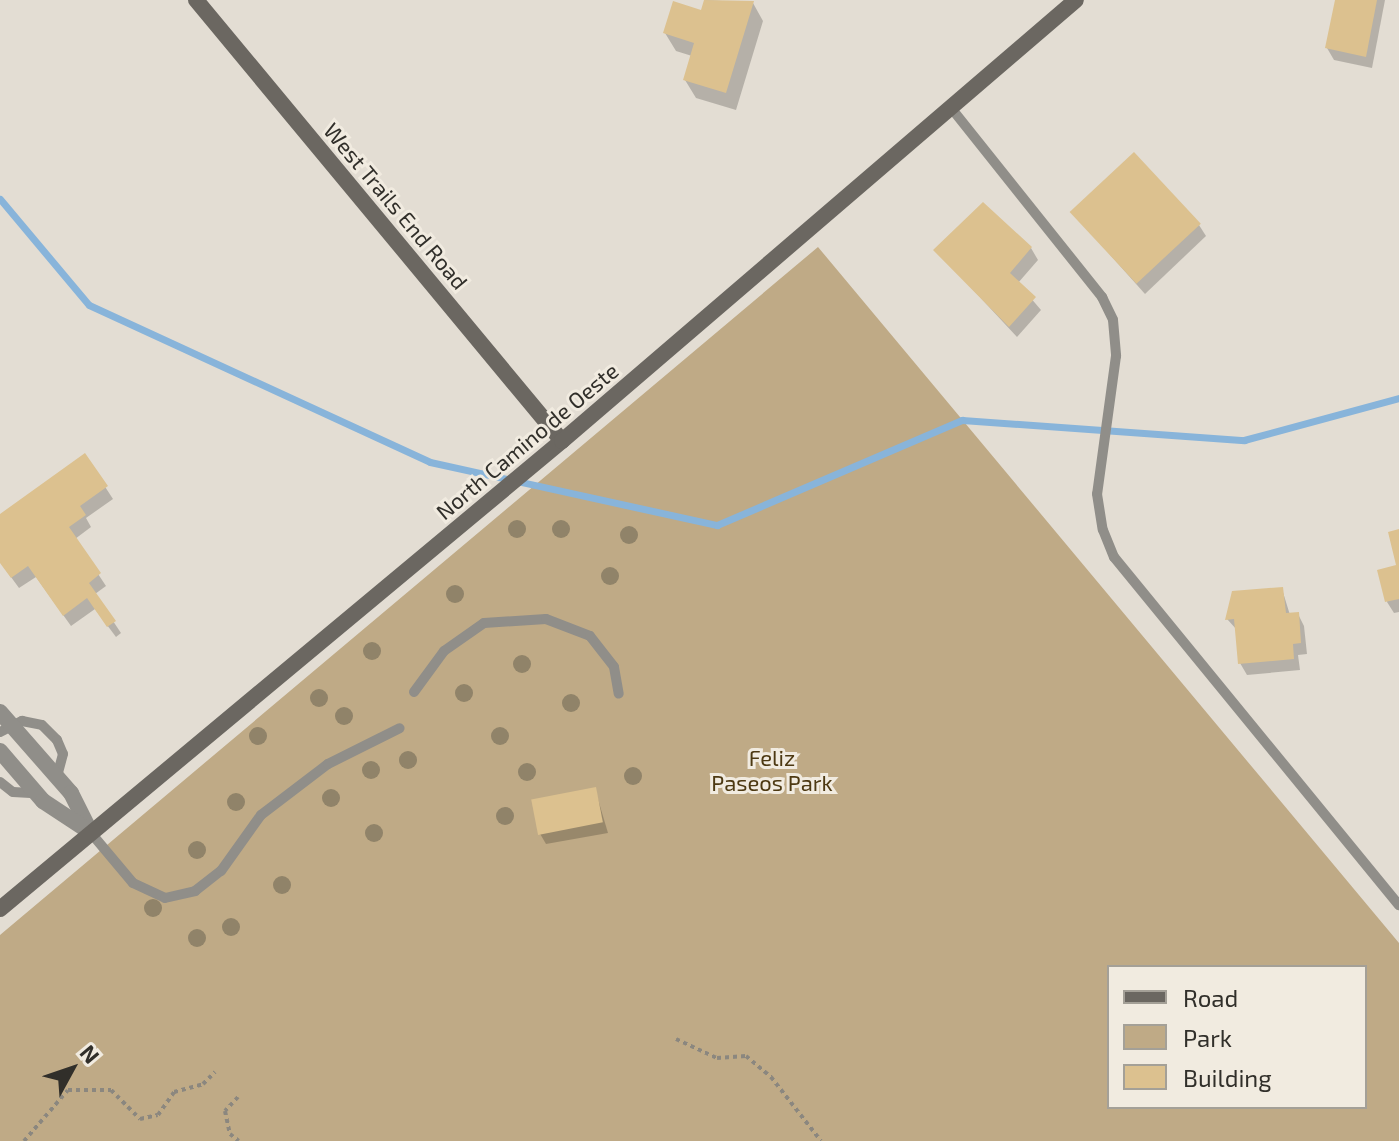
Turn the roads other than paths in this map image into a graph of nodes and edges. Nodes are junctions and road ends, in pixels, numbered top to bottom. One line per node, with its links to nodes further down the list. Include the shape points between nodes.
1 (196, 0): 4 (street, West Trails End Road)
2 (1076, 0): 3 (street, North Camino de Oeste)
3 (952, 109): 4 (street, North Camino de Oeste); 14 (lane, via 1102,297 1113,320 1116,356 1097,494 1114,557)
4 (562, 441): 13 (street, North Camino de Oeste)
5 (414, 692): 6 (lane, via 444,651 484,623 546,619 590,636 614,667)
6 (619, 694)
7 (4, 723): 10 (street); 10 (lane, via 42,725 57,740 63,754)
8 (400, 728): 13 (lane, via 328,764 261,815 221,871 195,891 165,898 133,883)
9 (0, 751): 12 (street)
10 (57, 777): 13 (street)
11 (0, 782): 12 (lane, via 13,792)
12 (35, 793): 13 (street)
13 (91, 833): 15 (street, North Camino de Oeste)
14 (1399, 905)
15 (0, 909)

